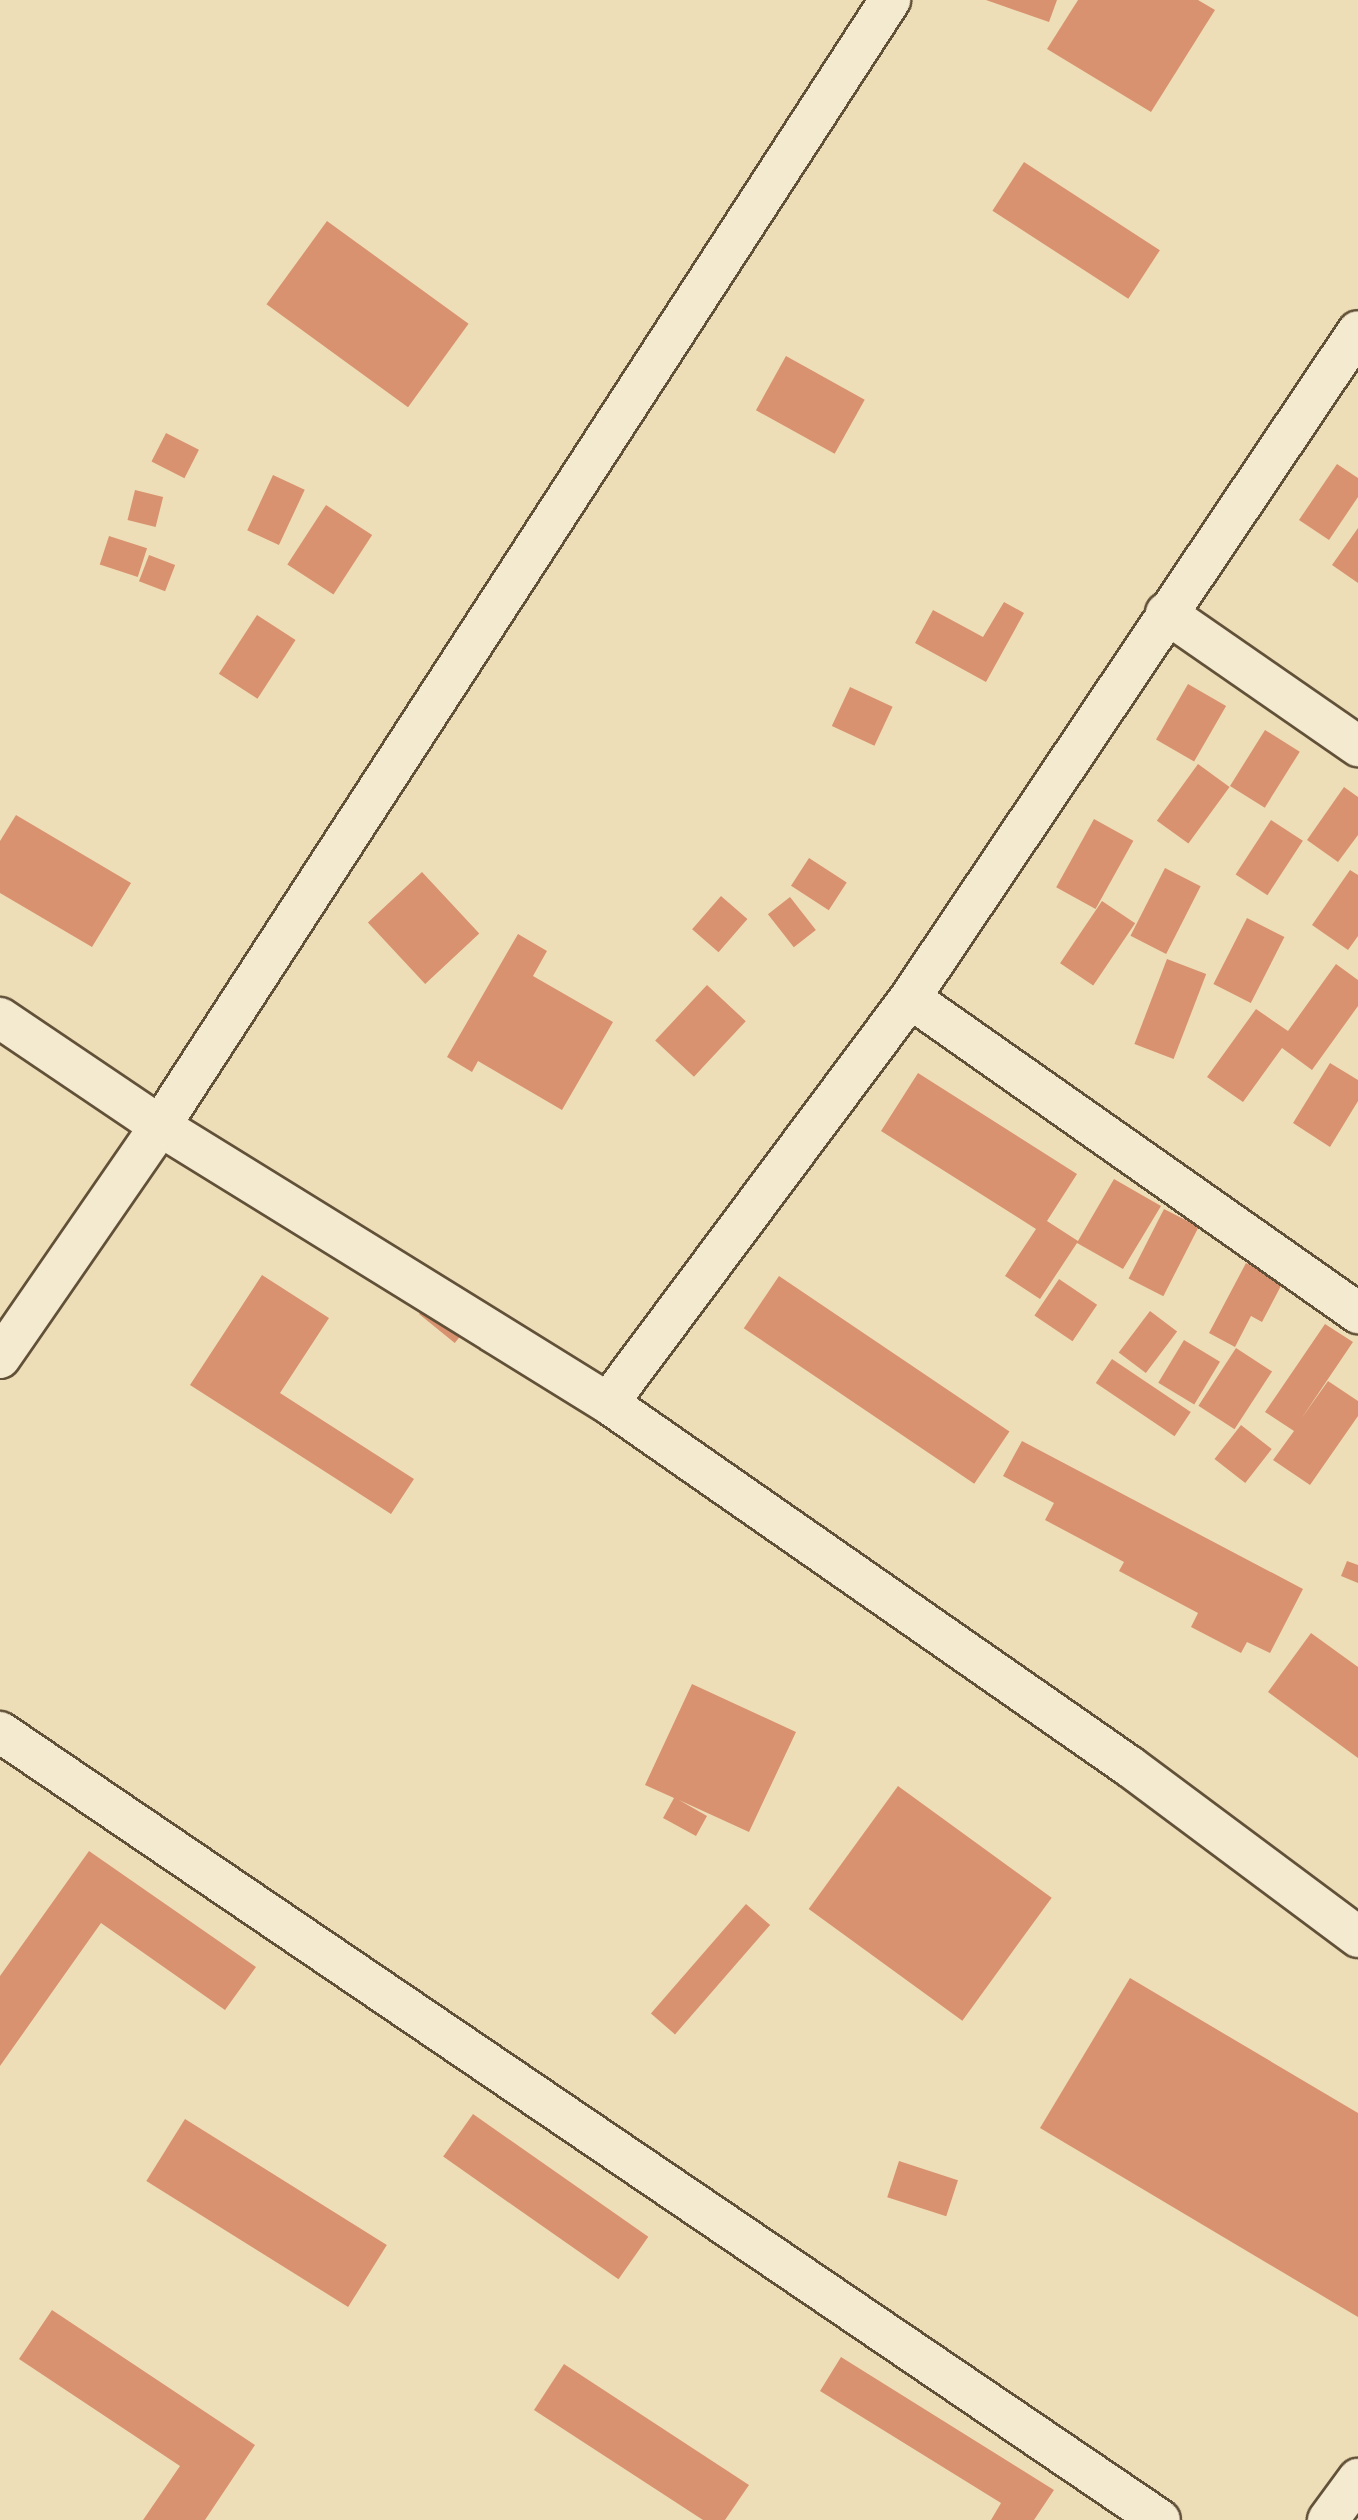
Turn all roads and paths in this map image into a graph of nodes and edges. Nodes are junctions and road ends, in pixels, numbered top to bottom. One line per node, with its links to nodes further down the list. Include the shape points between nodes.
1 (890, 0): 7 (street)
2 (1358, 331): 3 (street)
3 (1166, 613): 4 (street); 5 (street)
4 (1358, 746)
5 (910, 998): 8 (street); 10 (street)
6 (0, 1018): 7 (street)
7 (160, 1126): 9 (street); 10 (street)
8 (1358, 1313)
9 (0, 1358)
10 (608, 1403): 12 (street, via 1129,1766)
11 (0, 1732): 14 (street)
12 (1358, 1937)
13 (1358, 2479): 15 (street)
14 (1160, 2520)
15 (1328, 2520)

